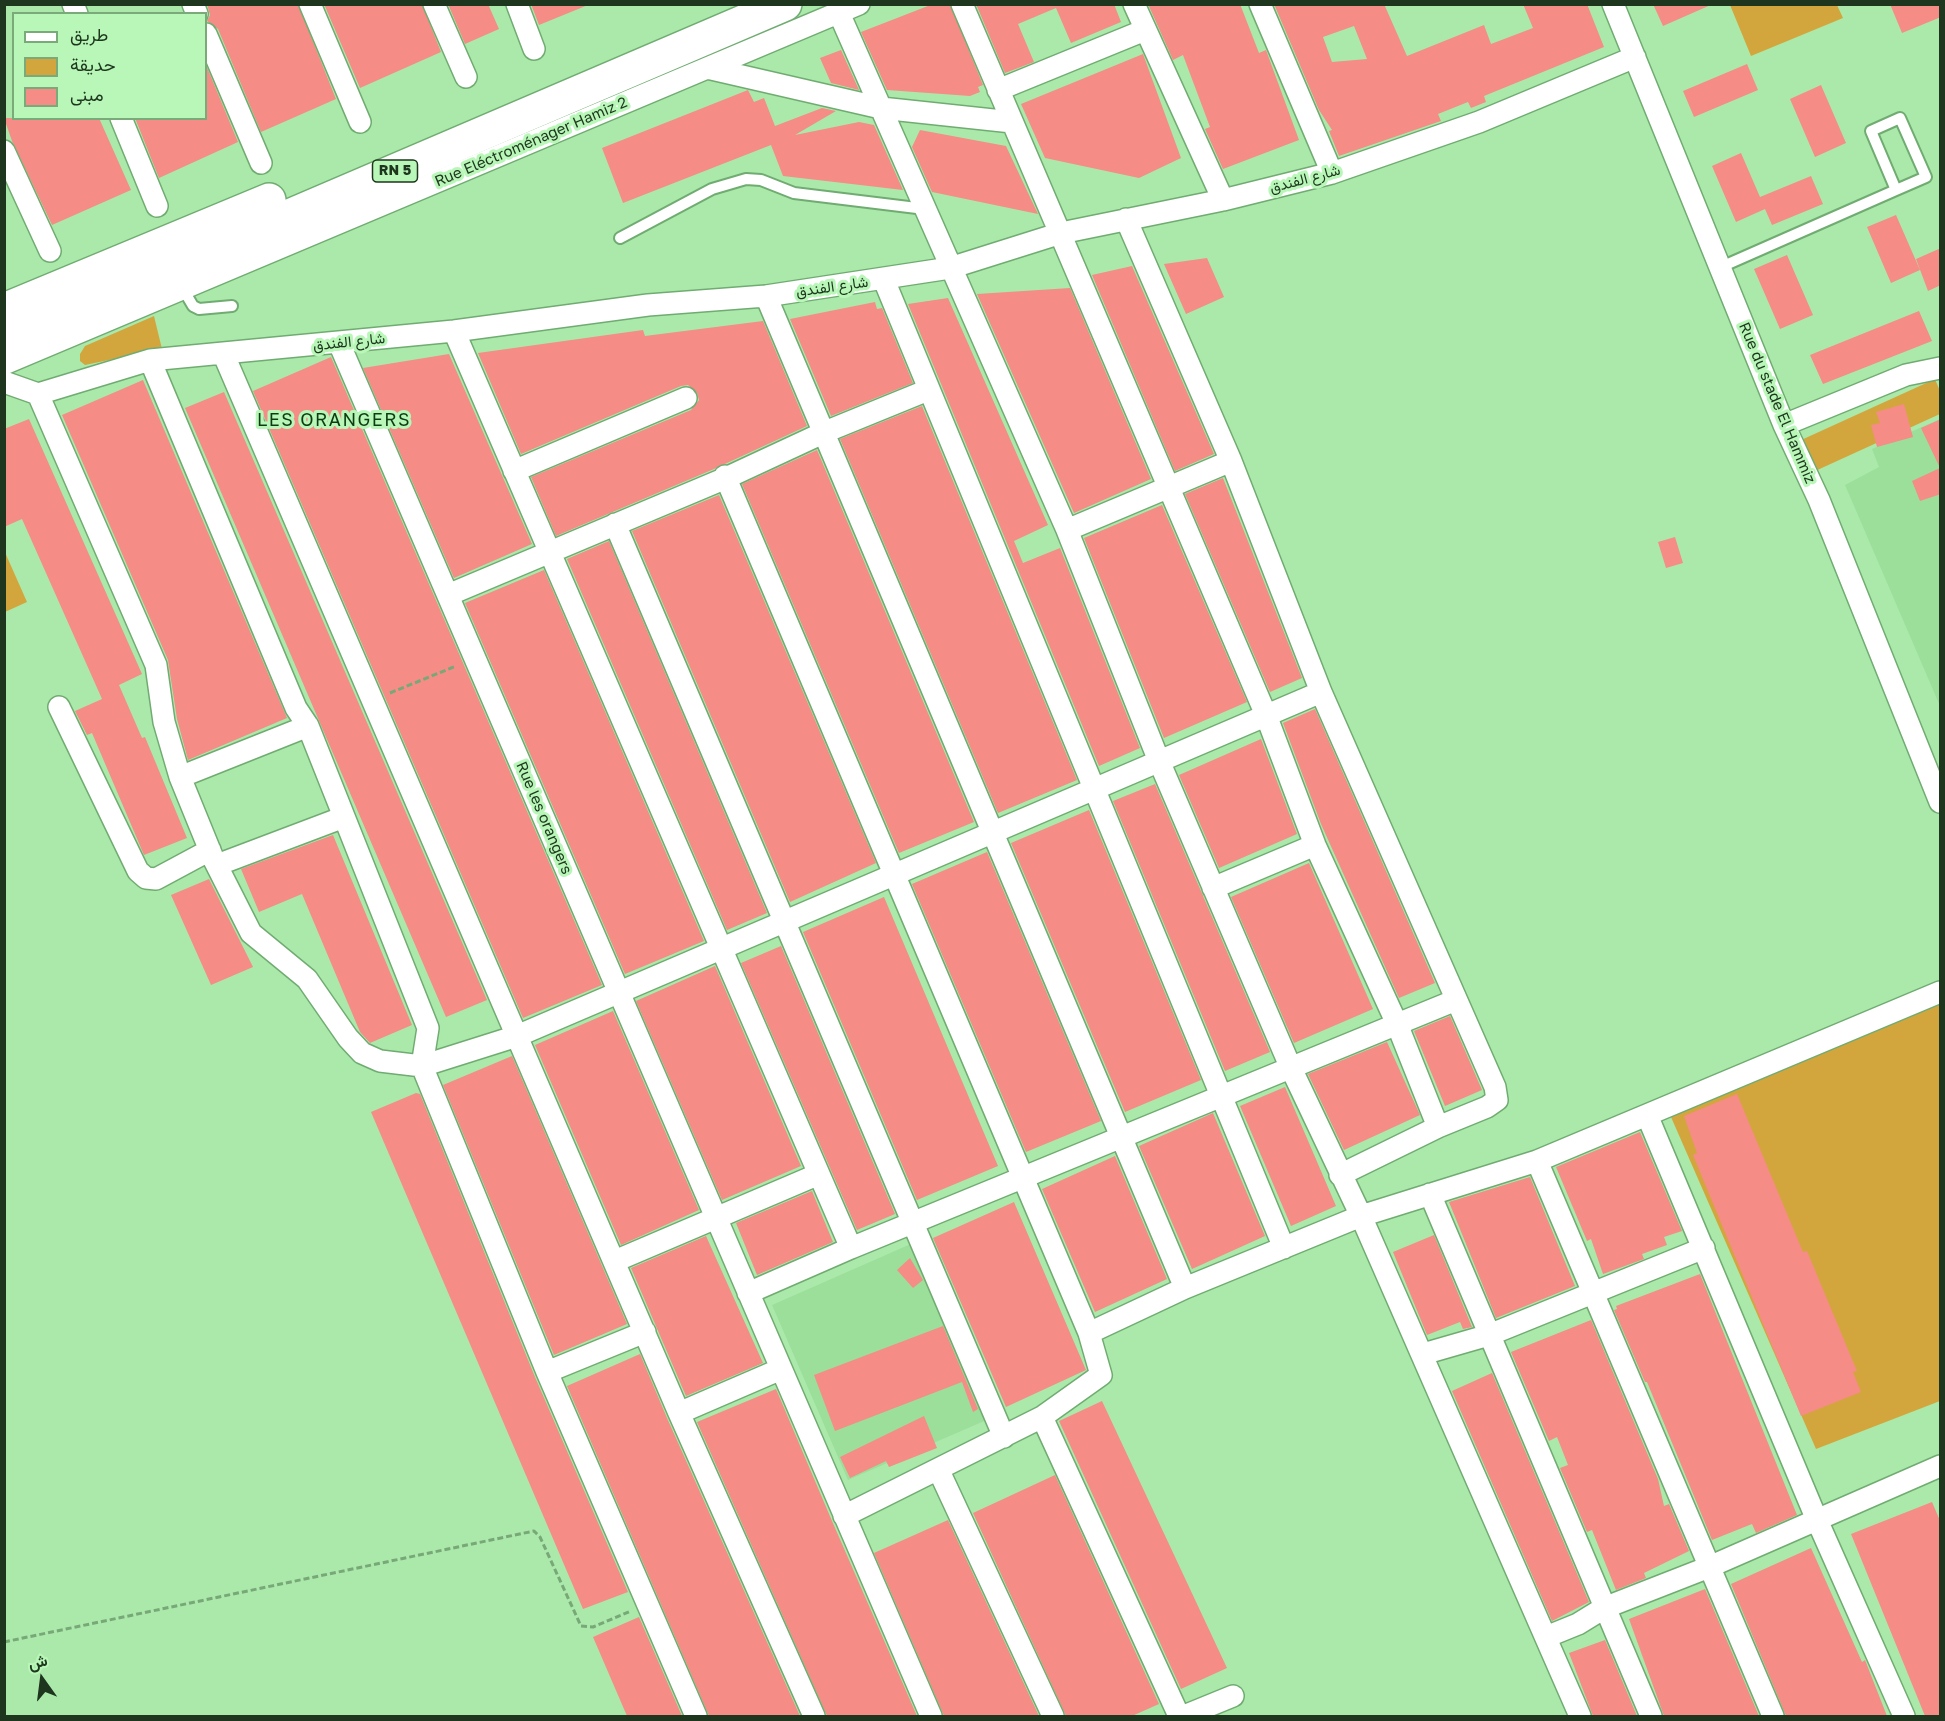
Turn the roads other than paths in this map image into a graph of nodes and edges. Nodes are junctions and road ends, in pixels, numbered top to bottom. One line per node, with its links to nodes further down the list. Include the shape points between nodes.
1 (310, 4): 21 (street)
2 (434, 4): 17 (street)
3 (517, 4): 14 (street)
4 (742, 4): 40 (highway, RN 5)
5 (785, 4): 42 (highway, RN 5)
6 (859, 4): 11 (street, Rue Eléctroménager Hamiz 2)
7 (962, 4): 18 (street)
8 (1134, 4): 12 (street)
9 (1260, 4): 25 (street)
10 (1613, 4): 15 (street, Rue du stade El Hammiz)
11 (839, 13): 16 (street, Rue Eléctroménager Hamiz 2); 19 (street)
12 (1145, 30): 18 (street); 27 (street)
13 (207, 36): 24 (street)
14 (534, 49)
15 (1635, 57): 25 (street, شارع الفندق, via 1479,122); 35 (street, Rue du stade El Hammiz)
16 (707, 68): 19 (street); 37 (street, Rue Eléctroménager Hamiz 2)
17 (466, 77)
18 (998, 90): 22 (street)
19 (881, 108): 22 (street); 29 (street)
20 (122, 120): 28 (street)
21 (360, 122)
22 (1012, 122): 31 (street)
23 (4, 152): 33 (street)
24 (261, 163)
25 (1332, 173): 27 (street, شارع الفندق)
26 (1896, 190): 26 (lane, via 1926,177 1900,118 1871,132); 35 (lane)
27 (1223, 200): 30 (street, شارع الفندق)
28 (157, 206)
29 (925, 209): 32 (lane, via 794,194 761,180 746,179 712,189); 34 (street)
30 (1126, 219): 31 (street, شارع الفندق); 54 (street)
31 (1061, 233): 34 (street, شارع الفندق); 57 (street)
32 (620, 238)
33 (50, 251)
34 (950, 267): 36 (street, شارع الفندق); 59 (street)
35 (1720, 267): 52 (street, Rue du stade El Hammiz)
36 (884, 280): 38 (street, شارع الفندق); 49 (street)
37 (183, 289): 39 (lane, via 199,309); 46 (street, Rue Eléctroménager Hamiz 2)
38 (766, 296): 41 (street, شارع الفندق, via 648,305); 53 (street)
39 (232, 306)
40 (4, 310)
41 (454, 332): 43 (street, شارع الفندق); 55 (street)
42 (4, 338)
43 (339, 343): 44 (street, شارع الفندق); 61 (street, Rue les orangers)
44 (223, 353): 45 (street, شارع الفندق); 83 (street)
45 (150, 360): 50 (street, شارع الفندق); 65 (street, via 296,708)
46 (4, 364)
47 (1941, 368): 52 (street, via 1906,375)
48 (4, 382): 50 (street)
49 (928, 390): 53 (street); 69 (street)
50 (38, 394): 68 (street, via 156,665 164,722)
51 (686, 398): 55 (street)
52 (1784, 425): 66 (street, Rue du stade El Hammiz)
53 (825, 432): 56 (street); 72 (street)
54 (1231, 460): 57 (street); 62 (street)
55 (514, 471): 60 (street)
56 (726, 477): 58 (street); 75 (street)
57 (1168, 487): 59 (street); 64 (street)
58 (615, 524): 60 (street); 77 (street)
59 (1067, 530): 67 (street)
60 (549, 552): 61 (street); 78 (street)
61 (448, 595): 79 (street, Rue les orangers)
62 (1321, 692): 64 (street); 81 (street)
63 (59, 707): 74 (street, via 138,871 146,878 156,879)
64 (1266, 715): 67 (street); 73 (street)
65 (308, 726): 68 (street); 71 (street)
66 (1932, 755): 70 (street, Rue du stade El Hammiz)
67 (1159, 761): 69 (street); 76 (street)
68 (180, 777): 74 (street)
69 (1094, 789): 72 (street); 86 (street)
70 (1941, 802)
71 (344, 817): 74 (street); 84 (street, via 428,1028)
72 (993, 832): 75 (street); 89 (street)
73 (1315, 845): 76 (street); 82 (street)
74 (213, 857): 84 (street, via 251,933 307,979 363,1053 380,1061)
75 (894, 874): 77 (street); 93 (street)
76 (1213, 888): 85 (street)
77 (785, 921): 78 (street); 97 (street)
78 (721, 948): 79 (street); 91 (street)
79 (619, 992): 83 (street); 96 (street, Rue les orangers)
80 (1941, 992): 87 (street)
81 (1456, 1000): 82 (street); 88 (street, via 1495,1087 1497,1100)
82 (1397, 1024): 85 (street); 88 (street)
83 (517, 1036): 84 (street); 101 (street)
84 (422, 1066): 110 (street)
85 (1290, 1066): 86 (street); 92 (street)
86 (1221, 1096): 89 (street); 99 (street)
87 (1647, 1115): 90 (street); 100 (street)
88 (1438, 1127): 92 (street)
89 (1121, 1137): 93 (street); 102 (street)
90 (1537, 1161): 94 (street); 104 (street)
91 (819, 1173): 96 (street); 98 (street)
92 (1340, 1175): 95 (street)
93 (1023, 1178): 97 (street); 106 (street)
94 (1430, 1194): 95 (street); 107 (street)
95 (1361, 1216): 99 (street); 108 (street)
96 (715, 1217): 101 (street); 103 (street, Rue les orangers)
97 (914, 1222): 98 (street); 113 (street)
98 (851, 1248): 103 (street)
99 (1284, 1248): 102 (street)
100 (1704, 1248): 104 (street); 117 (street)
101 (615, 1261): 105 (street)
102 (1185, 1288): 106 (street)
103 (748, 1293): 109 (street, Rue les orangers)
104 (1592, 1294): 107 (street); 118 (street)
105 (645, 1332): 110 (street); 111 (street)
106 (1089, 1333): 112 (street, via 1101,1375)
107 (1490, 1335): 108 (street); 119 (street)
108 (1423, 1354): 120 (street)
109 (781, 1369): 111 (street); 116 (street, Rue les orangers)
110 (546, 1372): 122 (street)
111 (679, 1413): 123 (street)
112 (1042, 1417): 113 (street); 126 (street)
113 (1004, 1437): 115 (street)
114 (1939, 1469): 117 (street)
115 (939, 1471): 116 (street); 125 (street)
116 (844, 1516): 124 (street, Rue les orangers)
117 (1817, 1520): 118 (street); 130 (street)
118 (1709, 1567): 119 (street); 129 (street)
119 (1604, 1608): 120 (street); 128 (street)
120 (1546, 1637): 127 (street)
121 (1233, 1696): 126 (street)
122 (696, 1716)
123 (814, 1716)
124 (931, 1716)
125 (1053, 1716)
126 (1182, 1716)
127 (1580, 1716)
128 (1651, 1716)
129 (1773, 1716)
130 (1904, 1716)

